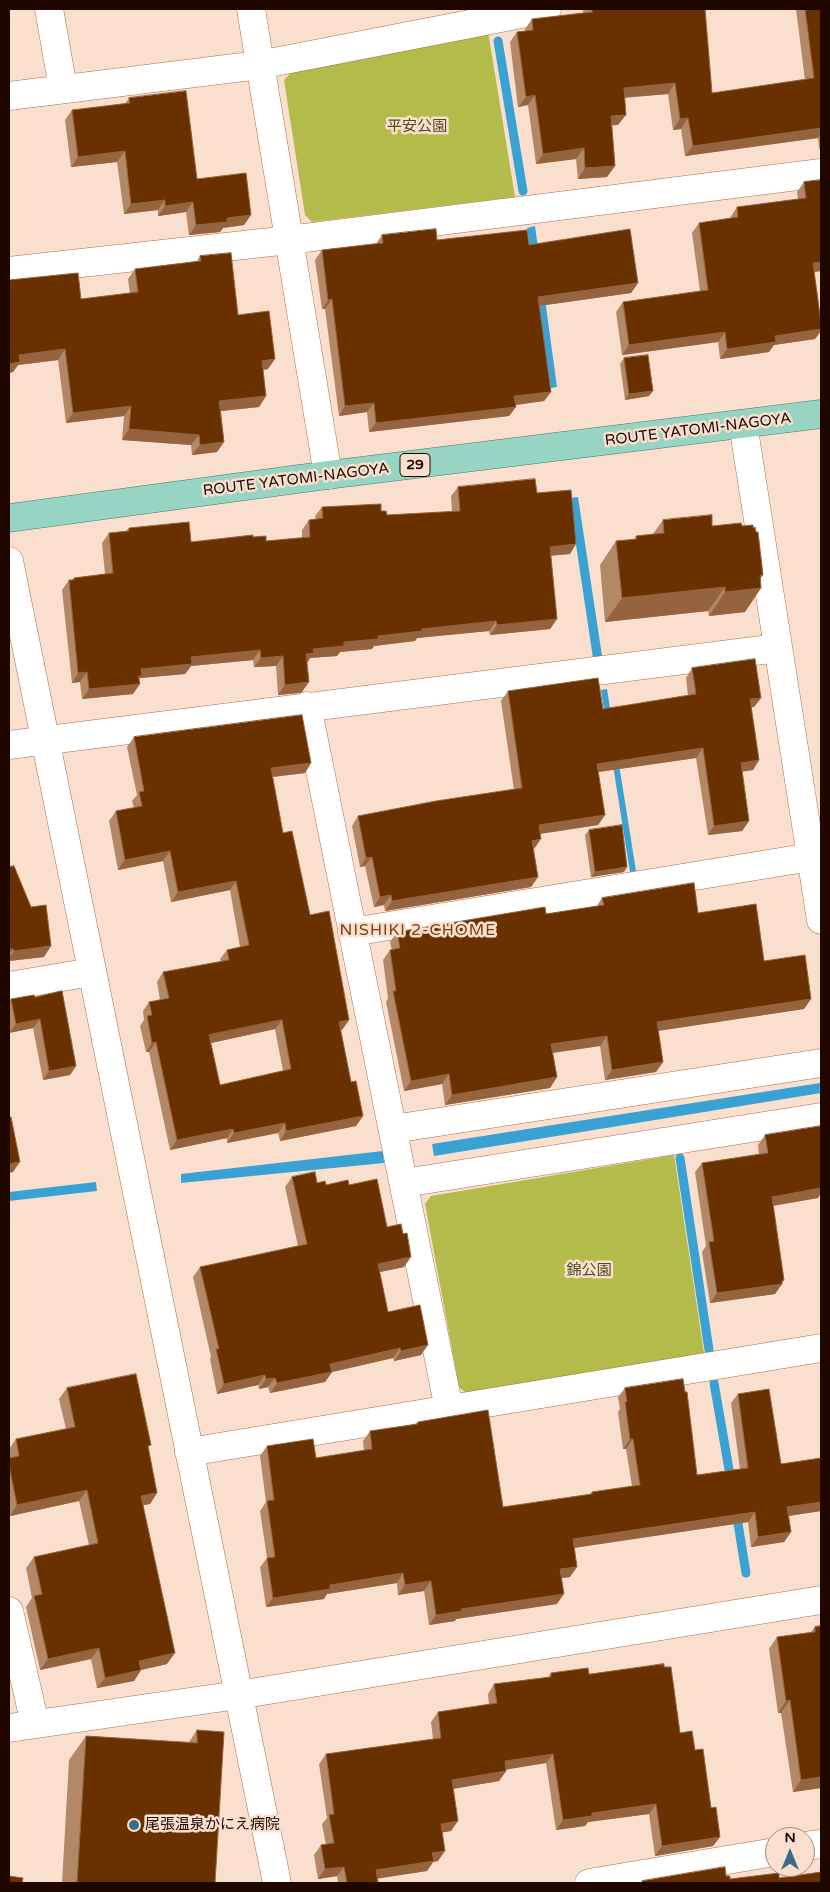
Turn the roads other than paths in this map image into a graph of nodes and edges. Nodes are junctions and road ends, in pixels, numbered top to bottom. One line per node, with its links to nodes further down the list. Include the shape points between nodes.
1 (49, 9): 5 (street)
2 (251, 9): 4 (street)
3 (547, 9): 4 (street)
4 (260, 65): 5 (street); 8 (street)
5 (63, 88): 6 (street)
6 (9, 96)
7 (821, 173): 8 (street)
8 (290, 240): 9 (street); 12 (street)
9 (9, 271)
10 (821, 414): 11 (main road, ROUTE YATOMI-NAGOYA / 29)
11 (742, 424): 12 (main road, ROUTE YATOMI-NAGOYA / 29); 15 (street)
12 (328, 475): 13 (main road, ROUTE YATOMI-NAGOYA / 29)
13 (9, 518)
14 (9, 561): 17 (street)
15 (778, 648): 16 (street); 19 (street)
16 (306, 706): 17 (street); 21 (street)
17 (45, 740): 18 (street); 22 (street)
18 (9, 745)
19 (811, 857): 20 (street); 21 (street)
20 (821, 920)
21 (352, 932): 26 (street)
22 (92, 972): 23 (street); 30 (street)
23 (9, 986)
24 (821, 1063): 26 (street)
25 (821, 1117): 27 (street)
26 (393, 1128): 27 (street)
27 (404, 1183): 29 (street)
28 (821, 1348): 29 (street)
29 (449, 1409): 30 (street)
30 (189, 1452): 33 (street)
31 (821, 1600): 33 (street)
32 (9, 1611): 34 (street)
33 (238, 1695): 34 (street); 36 (street)
34 (22, 1726)
35 (765, 1854): 37 (street)
36 (277, 1883)
37 (589, 1883)

